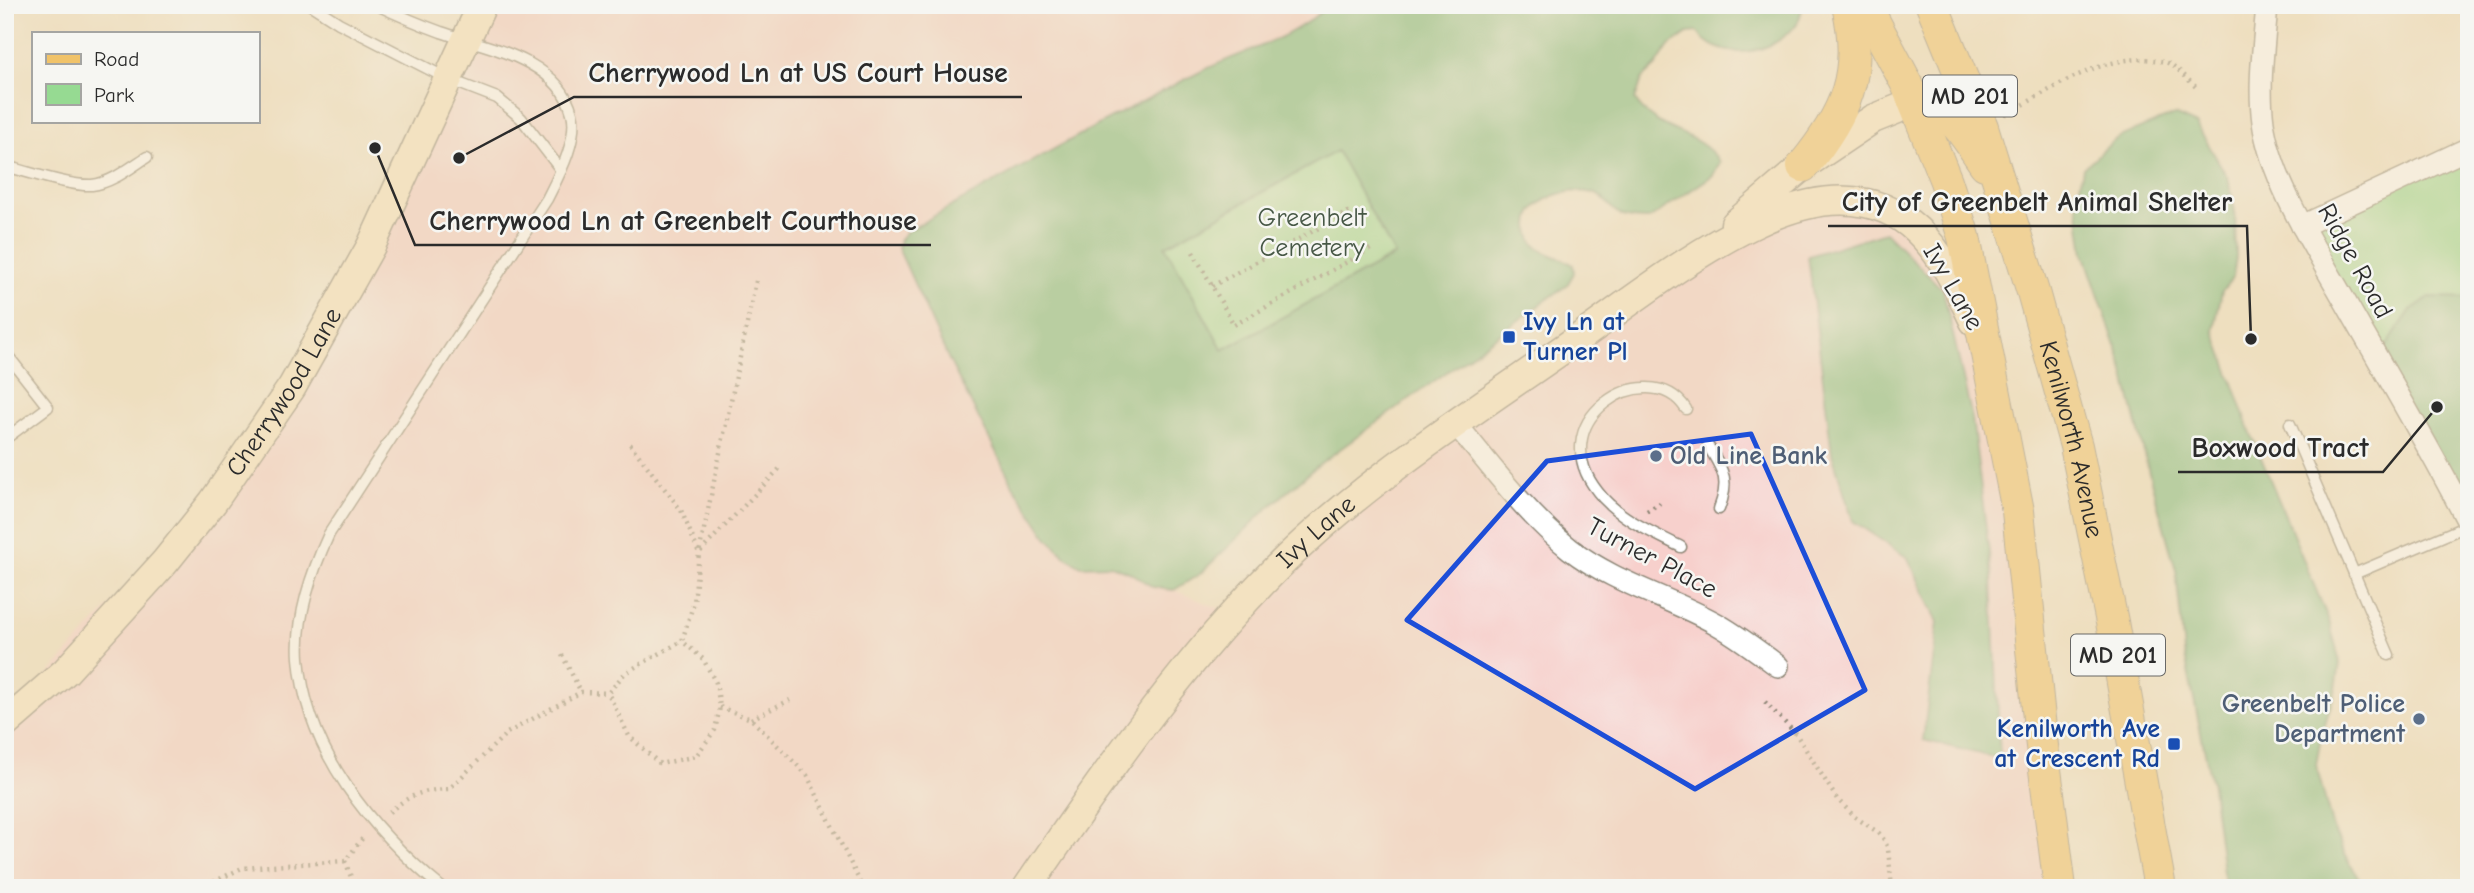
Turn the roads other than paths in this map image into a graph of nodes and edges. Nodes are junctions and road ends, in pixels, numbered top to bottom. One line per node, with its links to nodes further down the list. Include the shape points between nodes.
1 (311, 5): 9 (lane, via 348,29)
2 (377, 5): 8 (lane)
3 (482, 5): 8 (street, Cherrywood Lane)
4 (1849, 5): 14 (main road, via 1855,44 1851,86 1825,140)
5 (1865, 5): 10 (main road, MD 201)
6 (1932, 5): 16 (main road, Kenilworth Avenue / MD 201, via 1982,127)
7 (2267, 5): 17 (street, Ridge Road, via 2263,122 2273,160)
8 (466, 40): 9 (street, Cherrywood Lane); 15 (lane, via 534,66 564,95 573,114 571,141)
9 (448, 79): 15 (lane, via 497,98 522,118); 32 (street, Cherrywood Lane, via 371,246 292,387 252,446 197,522 104,630 66,671)
10 (1914, 102): 14 (street, Ivy Lane, via 1873,119); 16 (main road, via 1938,108 1953,122); 19 (main road, MD 201, via 1965,237)
11 (2469, 148): 17 (street)
12 (147, 157): 13 (lane, via 92,185)
13 (5, 166)
14 (1804, 166): 18 (street, Ivy Lane)
15 (561, 170): 33 (lane, via 547,199 328,534 314,567 301,625 299,657 306,701 333,762 375,823 411,863)
16 (2001, 189): 36 (main road, Kenilworth Avenue / MD 201, via 2076,446)
17 (2302, 226): 27 (street, Ridge Road)
18 (1689, 261): 19 (street, Ivy Lane, via 1791,209 1835,201 1867,203 1898,216 1928,240 1954,278); 22 (street, Ivy Lane)
19 (1984, 343): 35 (main road, MD 201, via 2018,510)
20 (5, 352): 24 (lane, via 48,407)
21 (1686, 409): 28 (lane, via 1673,396 1653,388 1618,394 1590,419 1580,451 1583,466 1602,497 1618,512)
22 (1455, 424): 31 (street, Turner Place, via 1516,496 1572,550 1634,586 1716,623); 34 (street, Ivy Lane, via 1349,503 1263,582 1173,684)
23 (2290, 424): 29 (lane)
24 (5, 439)
25 (1708, 446): 26 (lane, via 1726,483)
26 (1719, 509)
27 (2469, 524): 29 (lane)
28 (1681, 547)
29 (2354, 574): 30 (lane)
30 (2389, 655)
31 (1778, 666)
32 (5, 724)
33 (442, 888)
34 (1027, 888)
35 (2060, 888)
36 (2160, 888)

